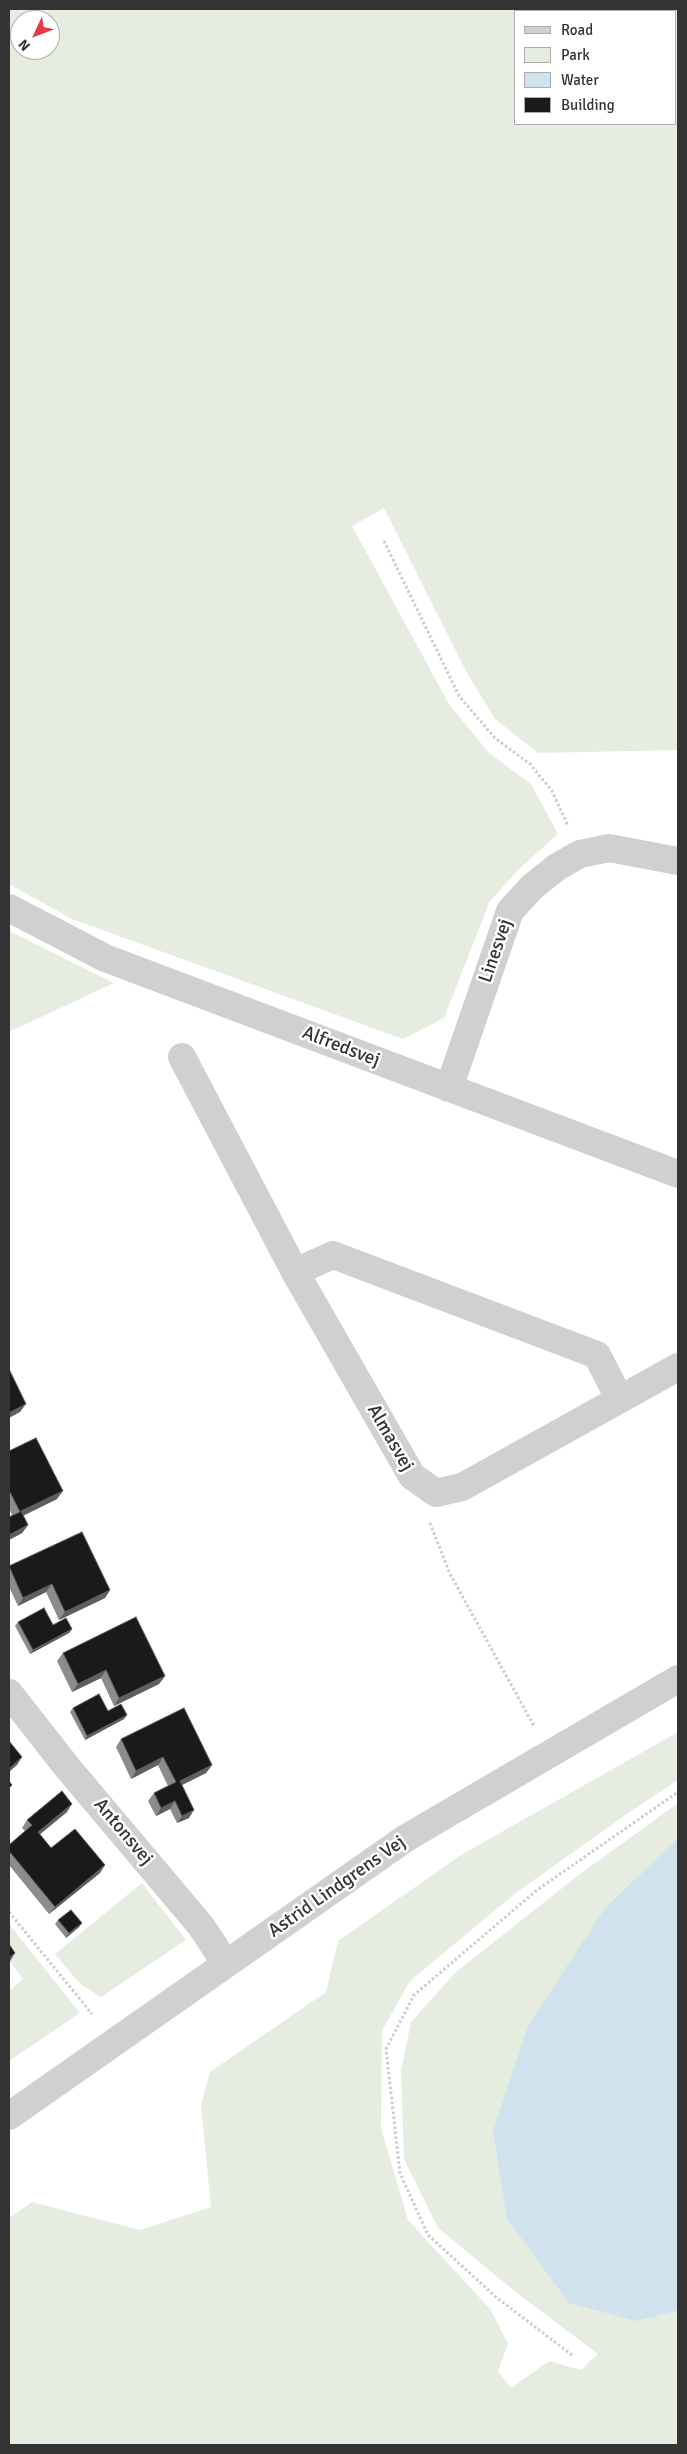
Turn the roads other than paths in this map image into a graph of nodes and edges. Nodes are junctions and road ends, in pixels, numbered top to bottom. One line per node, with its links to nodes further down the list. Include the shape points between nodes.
1 (678, 861): 4 (street, Linesvej, via 609,848 580,854 532,887 510,911)
2 (9, 908): 4 (street, Alfredsvej, via 105,958)
3 (182, 1057): 6 (street, Almasvej)
4 (449, 1088): 5 (street, Alfredsvej)
5 (678, 1174)
6 (295, 1272): 8 (street, via 333,1254 597,1356); 8 (street, Almasvej, via 412,1476 436,1493 462,1487)
7 (678, 1368): 8 (street)
8 (619, 1398)
9 (678, 1679): 11 (street, Astrid Lindgrens Vej, via 406,1838)
10 (12, 1693): 11 (street, Antonsvej, via 68,1767 201,1926)
11 (226, 1964): 12 (street, Astrid Lindgrens Vej)
12 (9, 2116)

